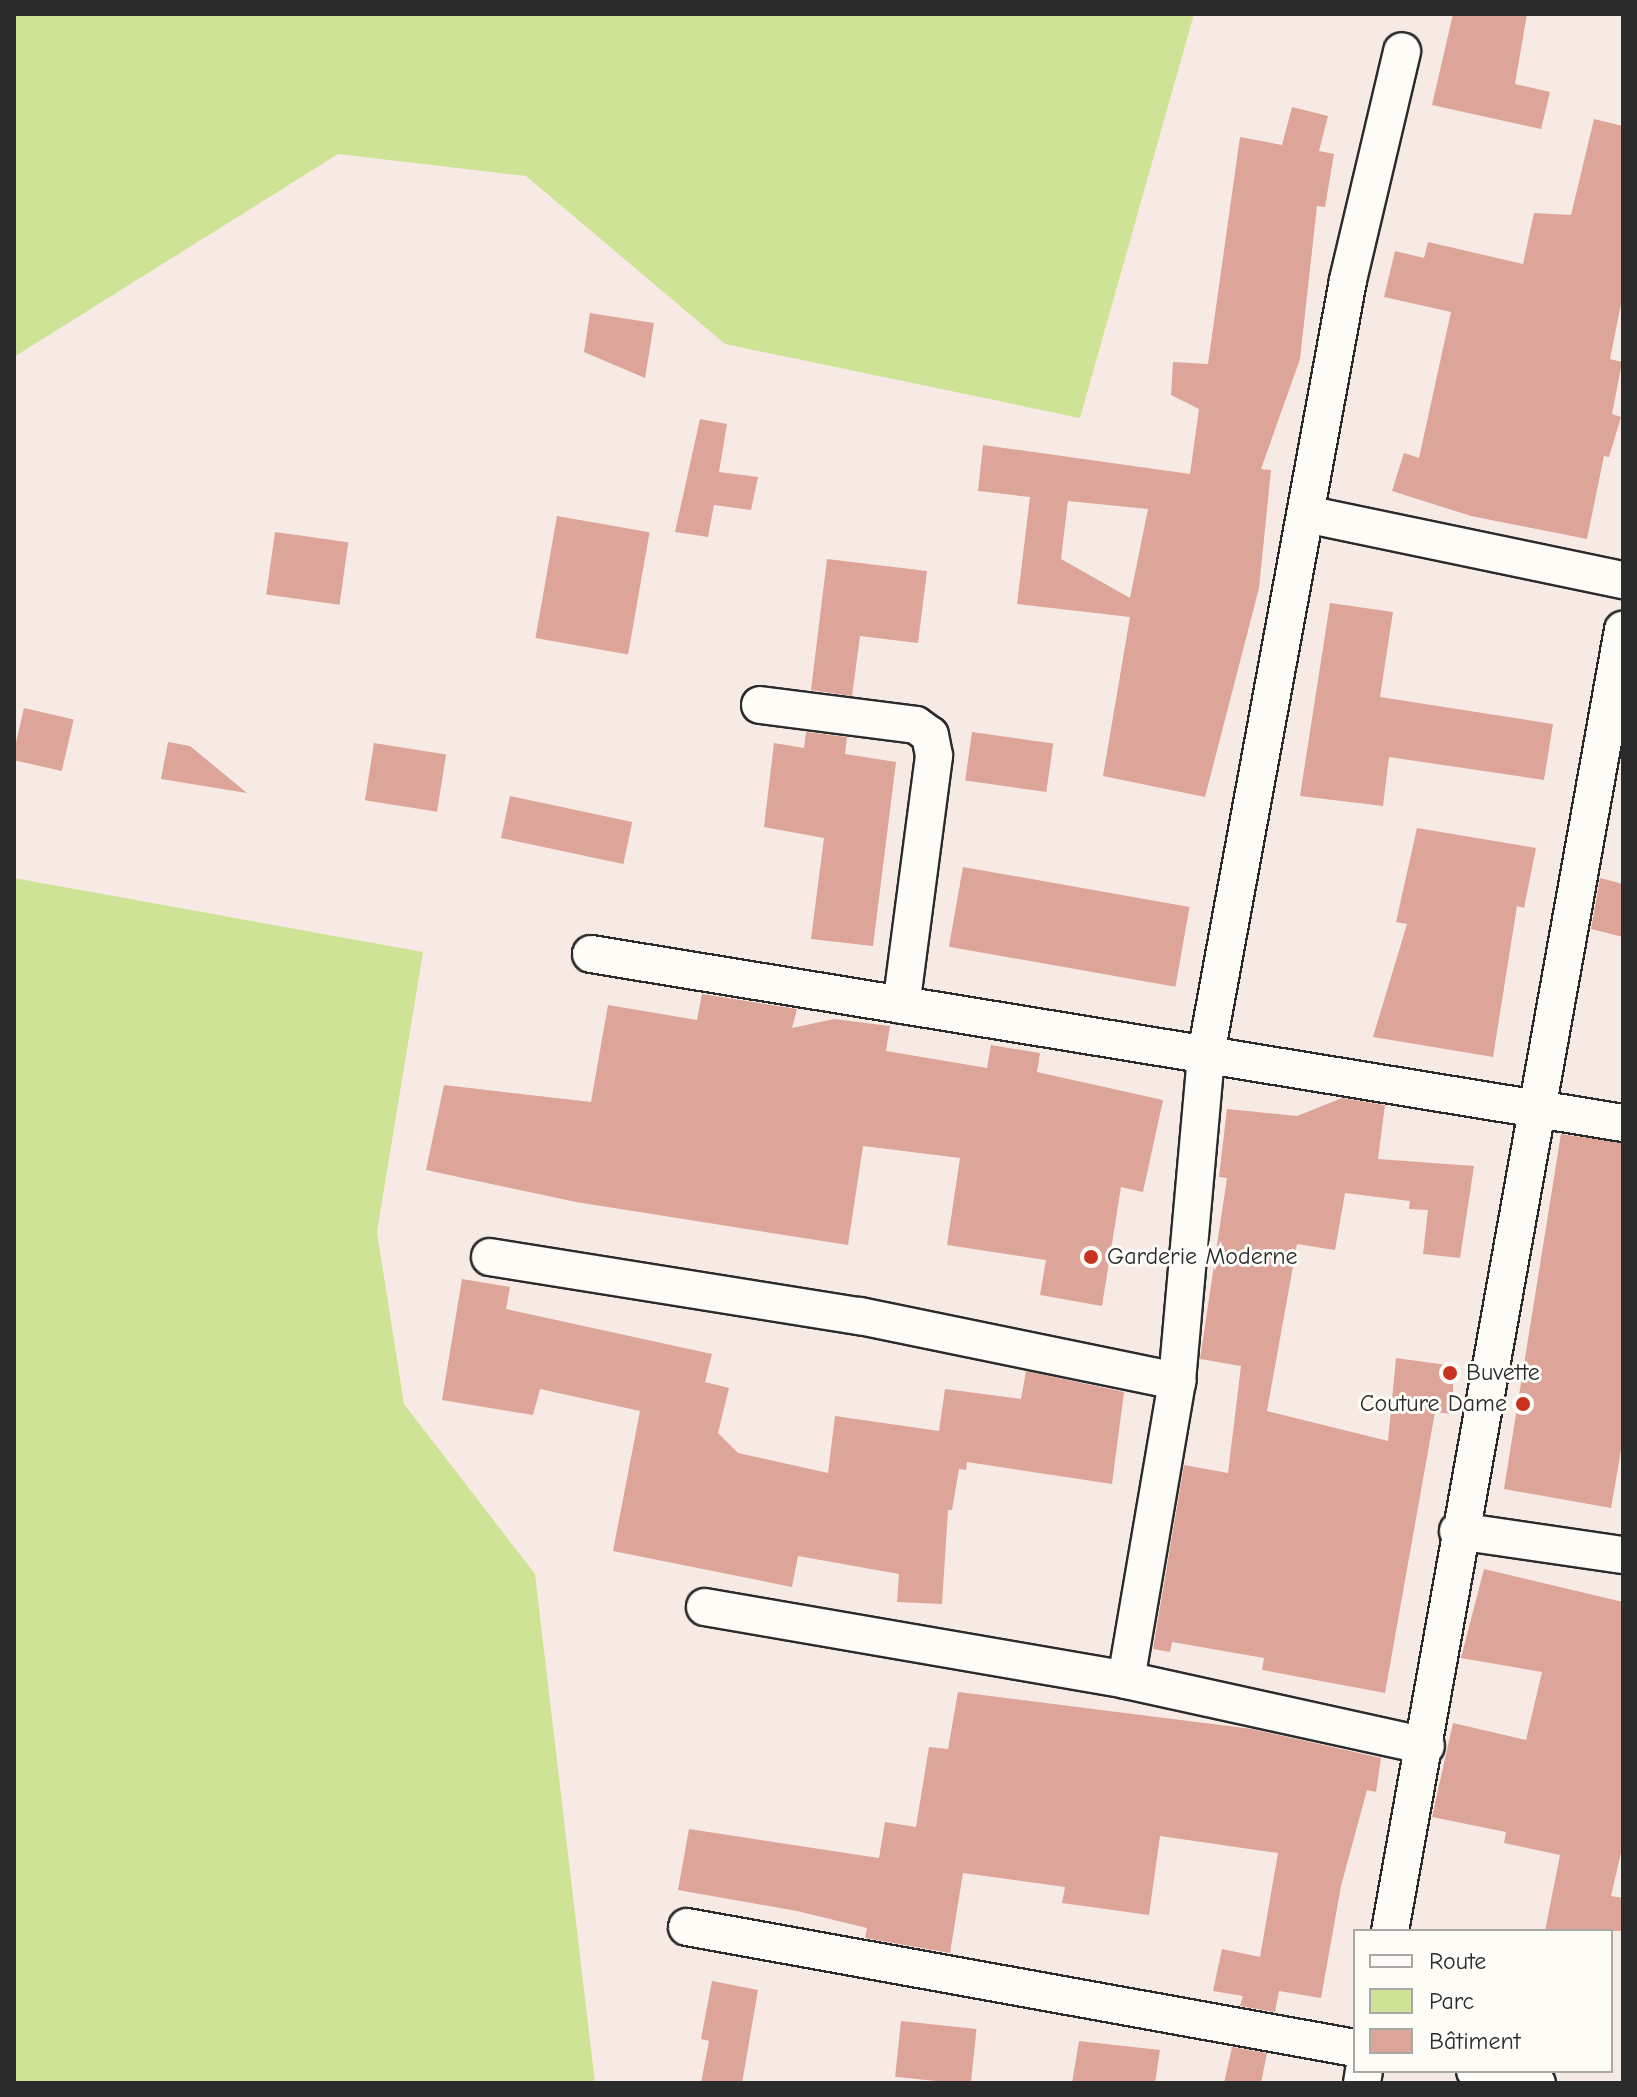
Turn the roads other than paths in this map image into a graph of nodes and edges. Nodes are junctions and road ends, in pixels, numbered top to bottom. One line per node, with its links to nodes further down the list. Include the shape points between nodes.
1 (1402, 51): 2 (street, via 1348,280)
2 (1306, 514): 3 (street); 8 (street)
3 (1623, 580)
4 (1623, 630): 9 (street)
5 (760, 705): 7 (street, via 916,725 930,735 934,756)
6 (591, 954): 7 (street)
7 (901, 1005): 8 (street)
8 (1206, 1054): 9 (street); 12 (street)
9 (1540, 1110): 10 (street); 13 (street)
10 (1623, 1123)
11 (490, 1257): 12 (street, via 860,1316)
12 (1177, 1381): 16 (street)
13 (1458, 1531): 14 (street); 17 (street)
14 (1623, 1555)
15 (705, 1607): 16 (street)
16 (1126, 1680): 17 (street)
17 (1426, 1746): 19 (street)
18 (687, 1927): 20 (street)
19 (1390, 1929)
20 (1353, 2048)
21 (1485, 2073): 22 (street)
22 (1537, 2083)

